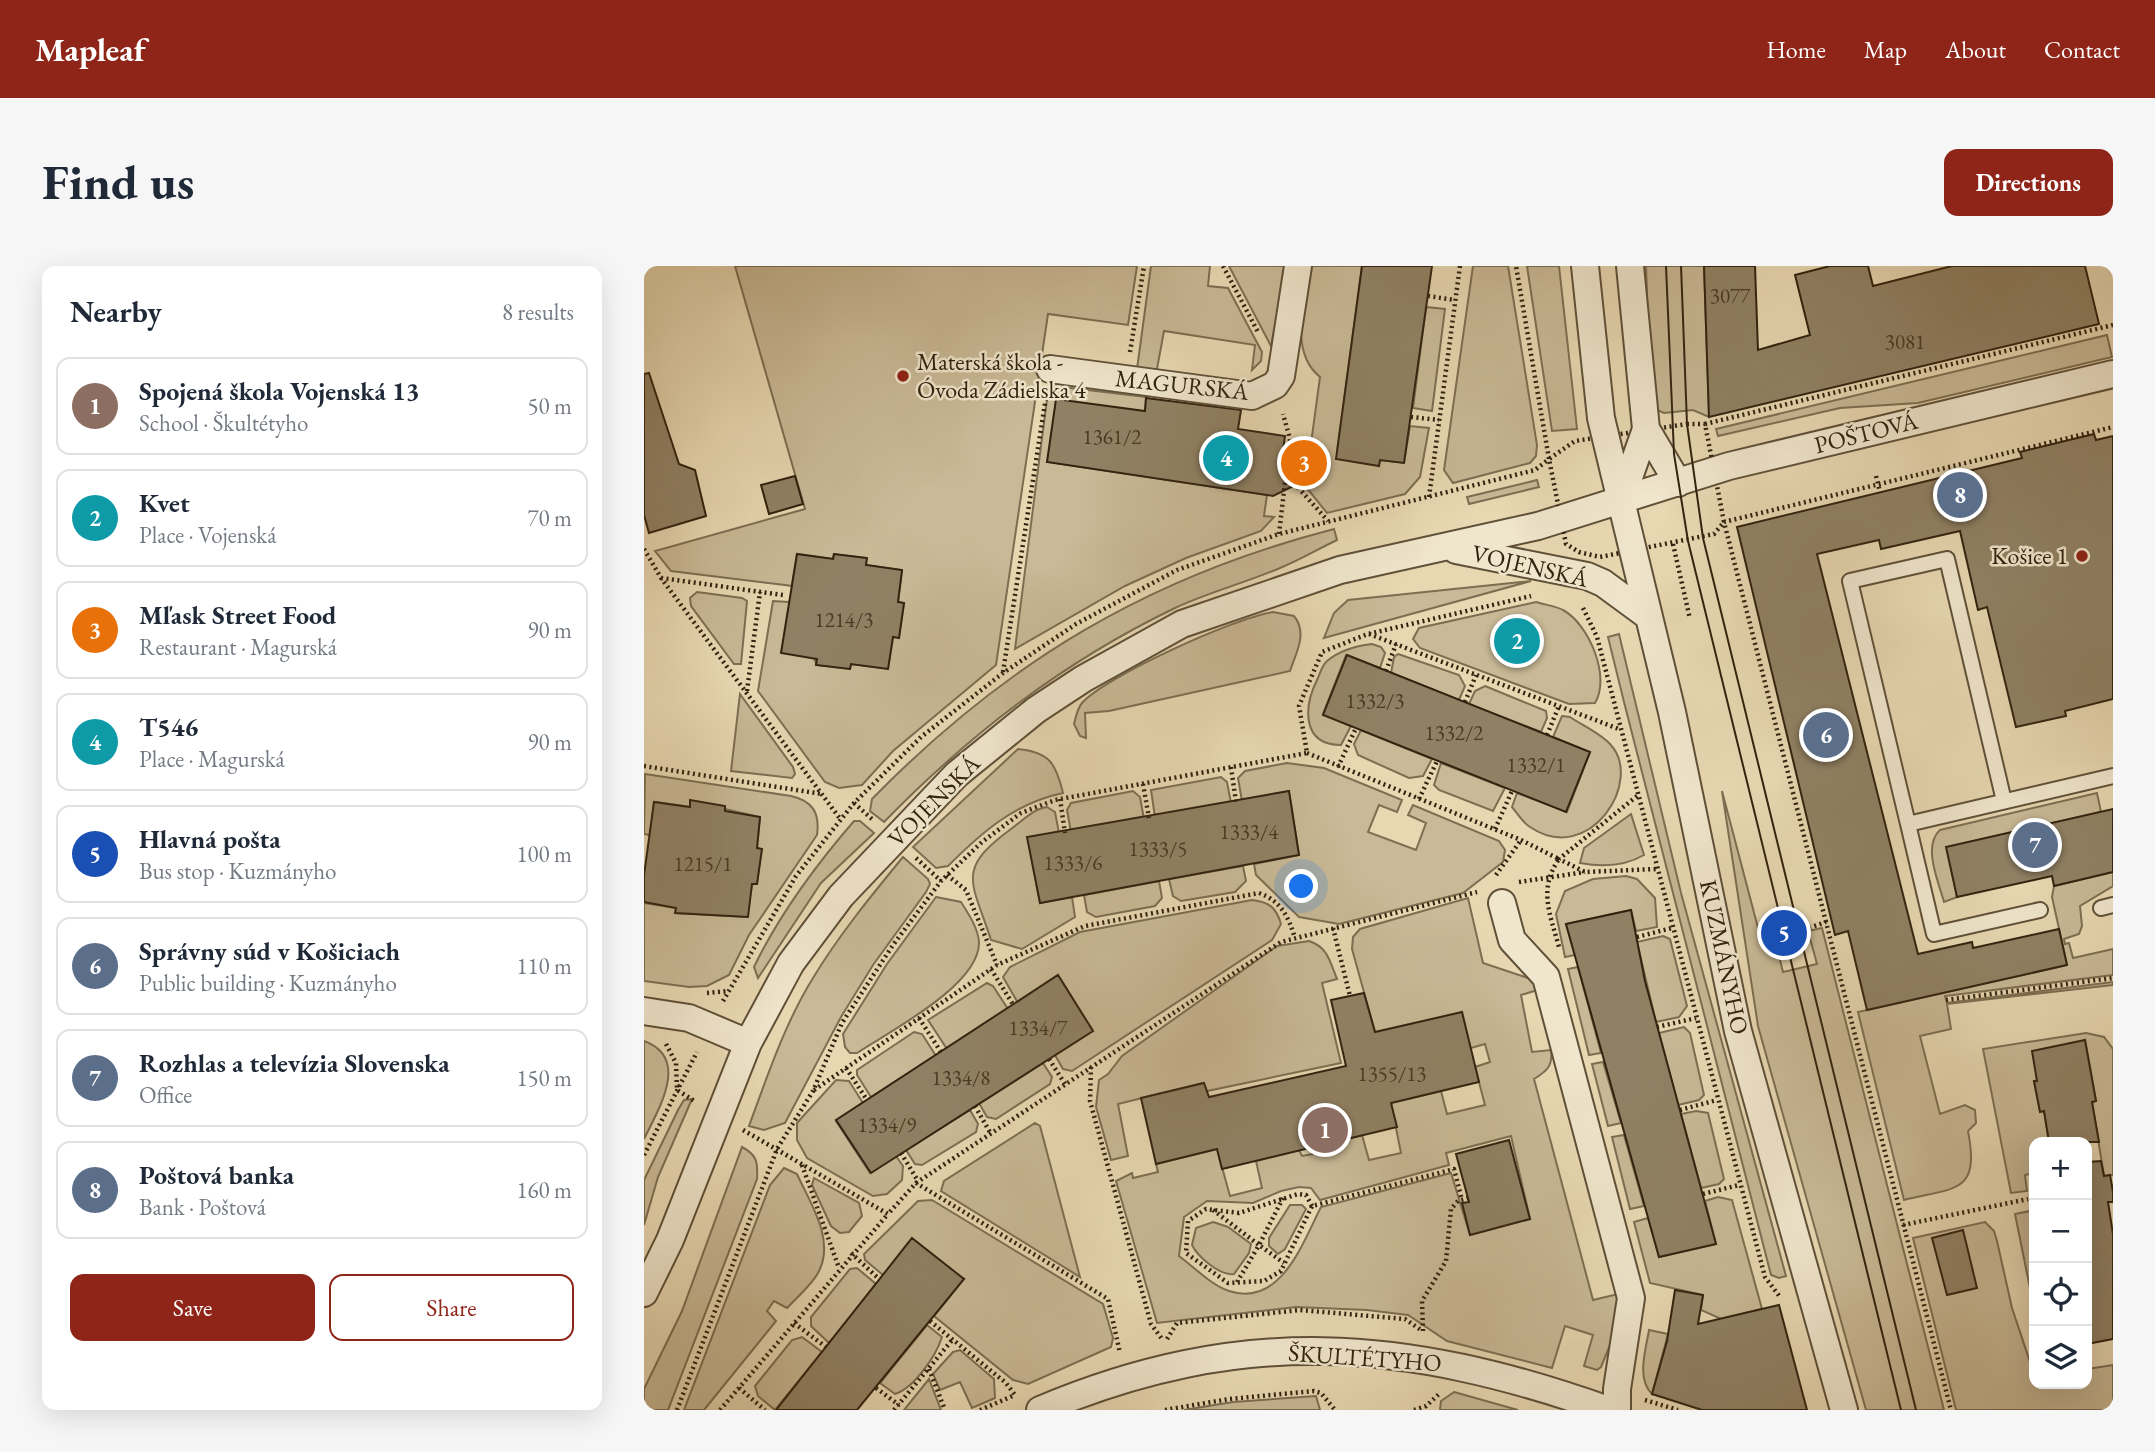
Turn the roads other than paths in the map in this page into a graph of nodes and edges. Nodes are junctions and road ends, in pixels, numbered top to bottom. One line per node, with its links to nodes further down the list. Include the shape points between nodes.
1 (1298, 266): 4 (street, MAGURSKÁ, via 1284,362 1275,385 1252,396)
2 (1585, 266): 8 (street, KUZMÁNYHO, via 1601,418)
3 (1630, 266): 6 (street)
4 (1050, 369)
5 (2113, 374): 7 (street, POŠTOVÁ, via 1729,466)
6 (1646, 429): 7 (street); 8 (street)
7 (1678, 483): 8 (street, POŠTOVÁ)
8 (1621, 500): 9 (street, VOJENSKÁ); 10 (street, KUZMÁNYHO)
9 (1444, 548): 10 (street, VOJENSKÁ, via 1587,576); 17 (street, VOJENSKÁ, via 1340,570 1219,610 1127,652 1036,710 957,774 841,896 791,963)
10 (1648, 616): 22 (street, KUZMÁNYHO, via 1738,1031)
11 (2113, 776): 12 (lane)
12 (2004, 802): 13 (lane); 13 (lane, via 1947,559 1850,581)
13 (1908, 824): 15 (lane, via 1934,934)
14 (1497, 889): 21 (street, via 1512,940 1546,977 1631,1298)
15 (2040, 910)
16 (644, 1012): 17 (street, via 690,1018)
17 (748, 1043): 18 (street, VOJENSKÁ, via 670,1240)
18 (644, 1293)
19 (1034, 1400): 20 (street, ŠKULTÉTYHO, via 1223,1356 1301,1349 1466,1366)
20 (1608, 1410)
21 (1617, 1410)
22 (1844, 1410)

